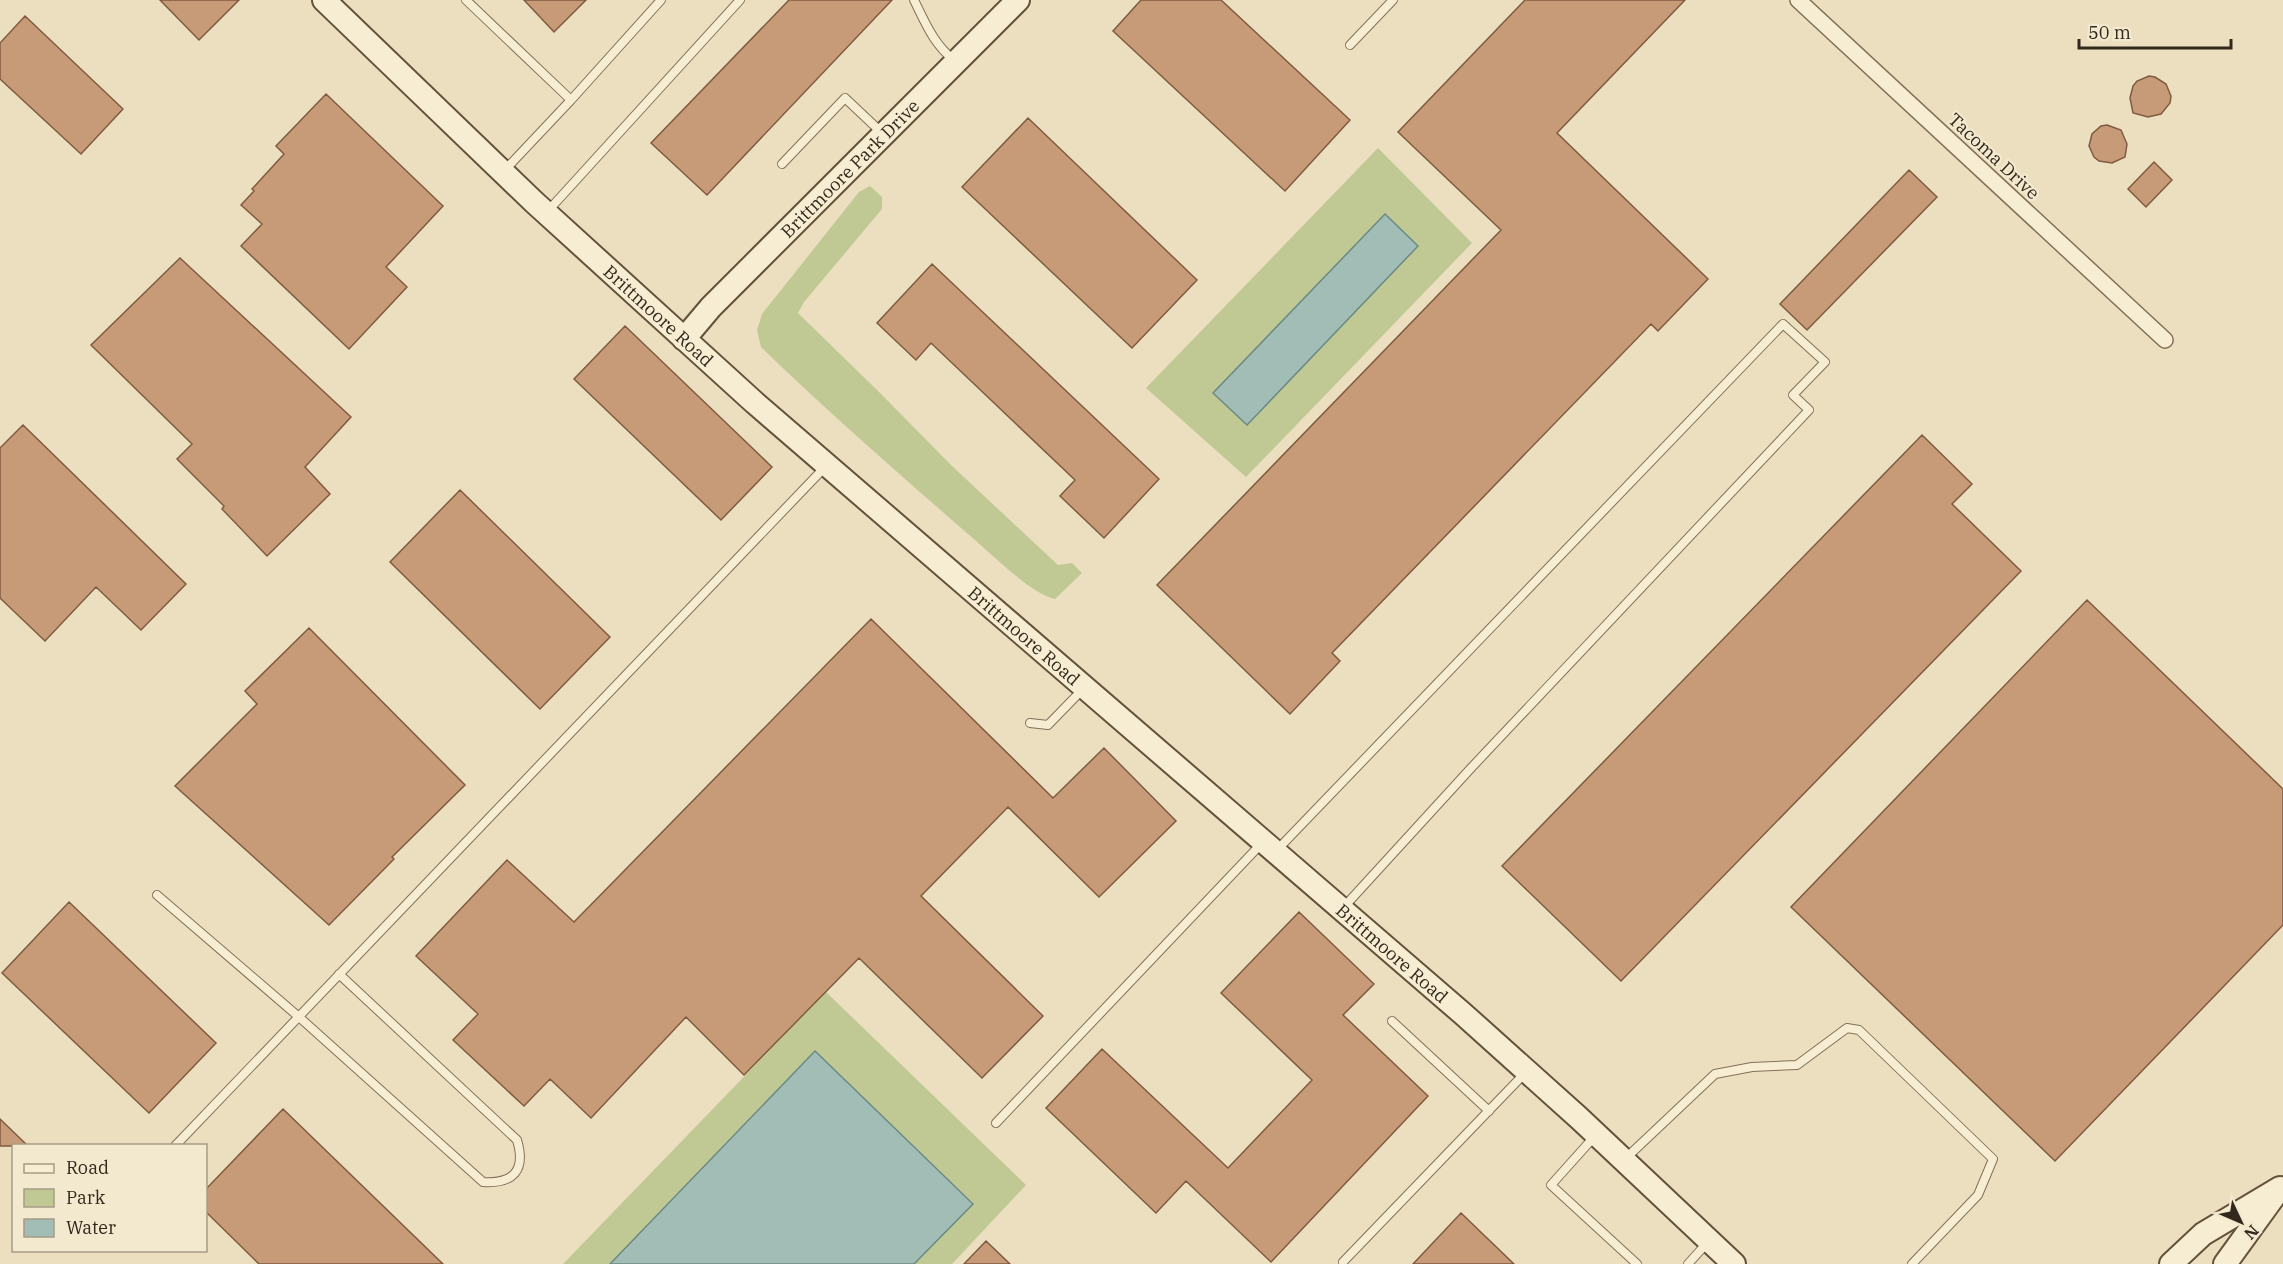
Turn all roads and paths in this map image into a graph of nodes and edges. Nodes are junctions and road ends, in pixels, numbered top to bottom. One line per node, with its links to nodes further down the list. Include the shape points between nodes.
1 (324, 0): 14 (main road, Brittmoore Road)
2 (466, 0): 11 (lane)
3 (661, 0): 11 (lane)
4 (740, 0): 15 (lane)
5 (914, 0): 10 (lane, via 929,31 944,52)
6 (1018, 0): 10 (main road, Brittmoore Park Drive)
7 (1393, 0): 9 (lane)
8 (1798, 0): 17 (street, Tacoma Drive)
9 (1350, 45)
10 (958, 62): 12 (main road, Brittmoore Park Drive)
11 (571, 100): 14 (lane)
12 (884, 135): 13 (lane, via 845,98); 16 (main road, Brittmoore Park Drive, via 711,307)
13 (782, 164)
14 (503, 172): 15 (main road, Brittmoore Road)
15 (546, 213): 16 (main road, Brittmoore Road)
16 (684, 339): 18 (main road, Brittmoore Road)
17 (2165, 340)
18 (827, 465): 19 (main road, Brittmoore Road); 24 (lane)
19 (1085, 687): 20 (lane, via 1048,725); 21 (main road, Brittmoore Road)
20 (1030, 723)
21 (1269, 847): 23 (main road, Brittmoore Road); 23 (lane, via 1783,324 1825,362 1793,395 1809,410); 29 (lane)
22 (157, 895): 25 (lane)
23 (1342, 909): 27 (main road, Brittmoore Road)
24 (339, 974): 25 (lane); 25 (lane, via 517,1140 521,1162 515,1174 494,1183 483,1182)
25 (299, 1017): 31 (lane)
26 (1392, 1021): 28 (lane)
27 (1527, 1071): 28 (lane); 30 (main road, Brittmoore Road)
28 (1489, 1111): 35 (lane)
29 (996, 1123)
30 (1597, 1135): 32 (main road, Brittmoore Road); 36 (lane, via 1551,1185)
31 (177, 1144)
32 (1624, 1160): 34 (main road, Brittmoore Road); 39 (lane, via 1715,1074 1797,1065 1847,1028 1859,1030 1994,1160 1978,1196)
33 (2281, 1186): 40 (main road, via 2203,1234); 41 (main road)
34 (1709, 1240): 37 (lane); 38 (main road, Brittmoore Road)
35 (1343, 1262)
36 (1637, 1264)
37 (1688, 1264)
38 (1734, 1264)
39 (1912, 1264)
40 (2172, 1264)
41 (2225, 1264)

